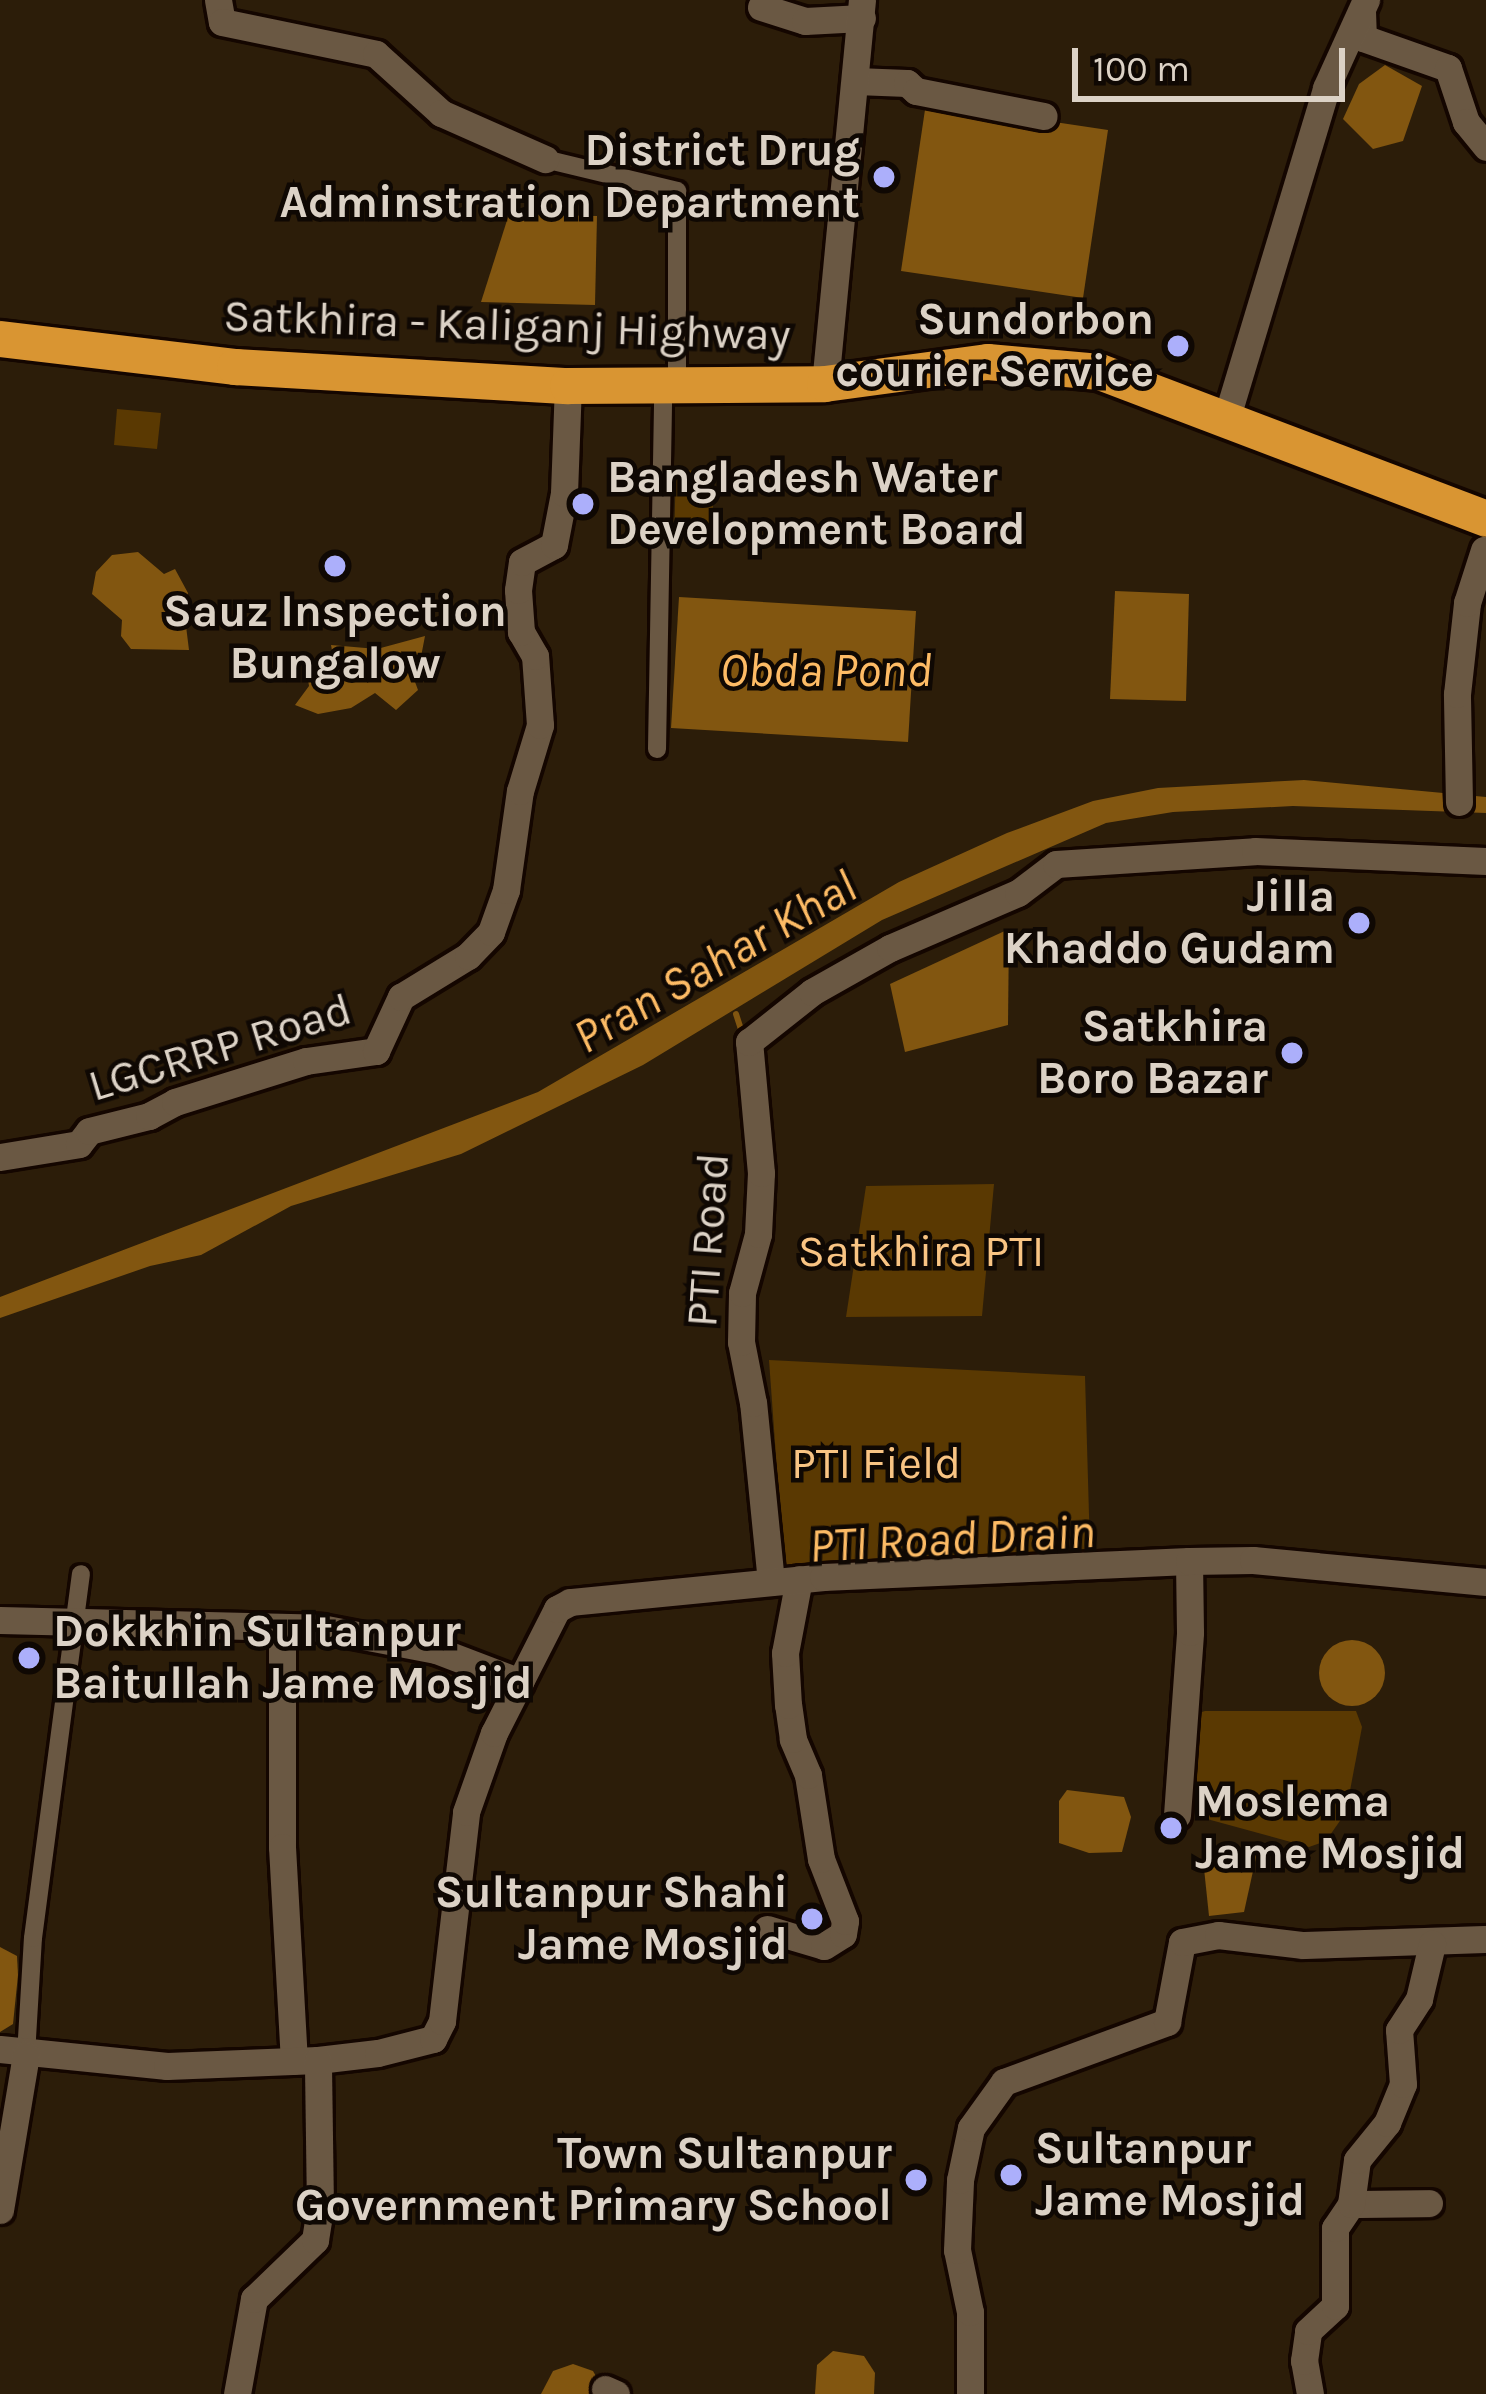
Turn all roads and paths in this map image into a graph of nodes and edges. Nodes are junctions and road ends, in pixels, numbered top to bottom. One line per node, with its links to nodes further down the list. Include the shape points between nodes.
1 (218, 0): 8 (street, via 222,22 376,54 441,112)
2 (1364, 6): 7 (street, via 1363,38 1448,68 1466,122); 13 (street, via 1326,88)
3 (760, 7): 4 (street, via 805,21)
4 (862, 9): 5 (street)
5 (856, 81): 6 (street, via 908,83); 10 (street)
6 (1044, 116)
7 (1486, 147)
8 (545, 159): 12 (street, via 677,190)
9 (0, 339): 11 (highway, Satkhira - Kaliganj Highway, via 236,367)
10 (825, 384): 12 (highway, Satkhira - Kaliganj Highway); 13 (highway, Satkhira - Kaliganj Highway, via 988,362 1100,372)
11 (568, 386): 12 (highway, Satkhira - Kaliganj Highway); 18 (street, LGCRRP Road, via 554,545 522,562 521,632 535,656 540,725 490,932 468,956 401,997 376,1051 306,1061 88,1131 79,1144)
12 (670, 388): 15 (street)
13 (1226, 420): 14 (highway, Satkhira - Kaliganj Highway)
14 (1485, 534): 16 (street, via 1457,694)
15 (657, 748)
16 (1459, 802)
17 (1486, 861): 21 (street, PTI Road, via 1255,851 1056,864 1018,892 812,992 749,1042 761,1173 742,1342)
18 (0, 1157)
19 (1189, 1562): 21 (street); 22 (street, via 1253,1560); 27 (street)
20 (81, 1574): 24 (street)
21 (785, 1580): 26 (street, via 570,1602 557,1609); 28 (street, via 793,1739 808,1775 820,1859 845,1921 843,1934 824,1946)
22 (1486, 1582)
23 (0, 1620): 24 (street)
24 (74, 1624): 25 (street); 31 (street)
25 (282, 1627): 26 (street, via 436,1650); 32 (street, via 282,1847)
26 (520, 1682): 32 (street, via 466,1812 434,2038 378,2054)
27 (1177, 1815)
28 (767, 1929)
29 (1486, 1939): 30 (street)
30 (1432, 1944): 34 (street, via 1419,1999 1399,2030 1403,2084 1387,2123 1357,2160); 37 (street, via 1303,1945 1218,1935 1182,1942 1167,2022 1004,2082 971,2128 960,2180 957,2250 970,2312)
31 (13, 2052): 32 (street, via 167,2066); 35 (street)
32 (306, 2060): 36 (street, via 320,2209 315,2240 254,2300)
33 (1429, 2203): 34 (street)
34 (1351, 2204): 38 (street, via 1335,2228 1335,2306 1308,2331)
35 (0, 2210)
36 (238, 2394)
37 (970, 2394)
38 (1310, 2394)

